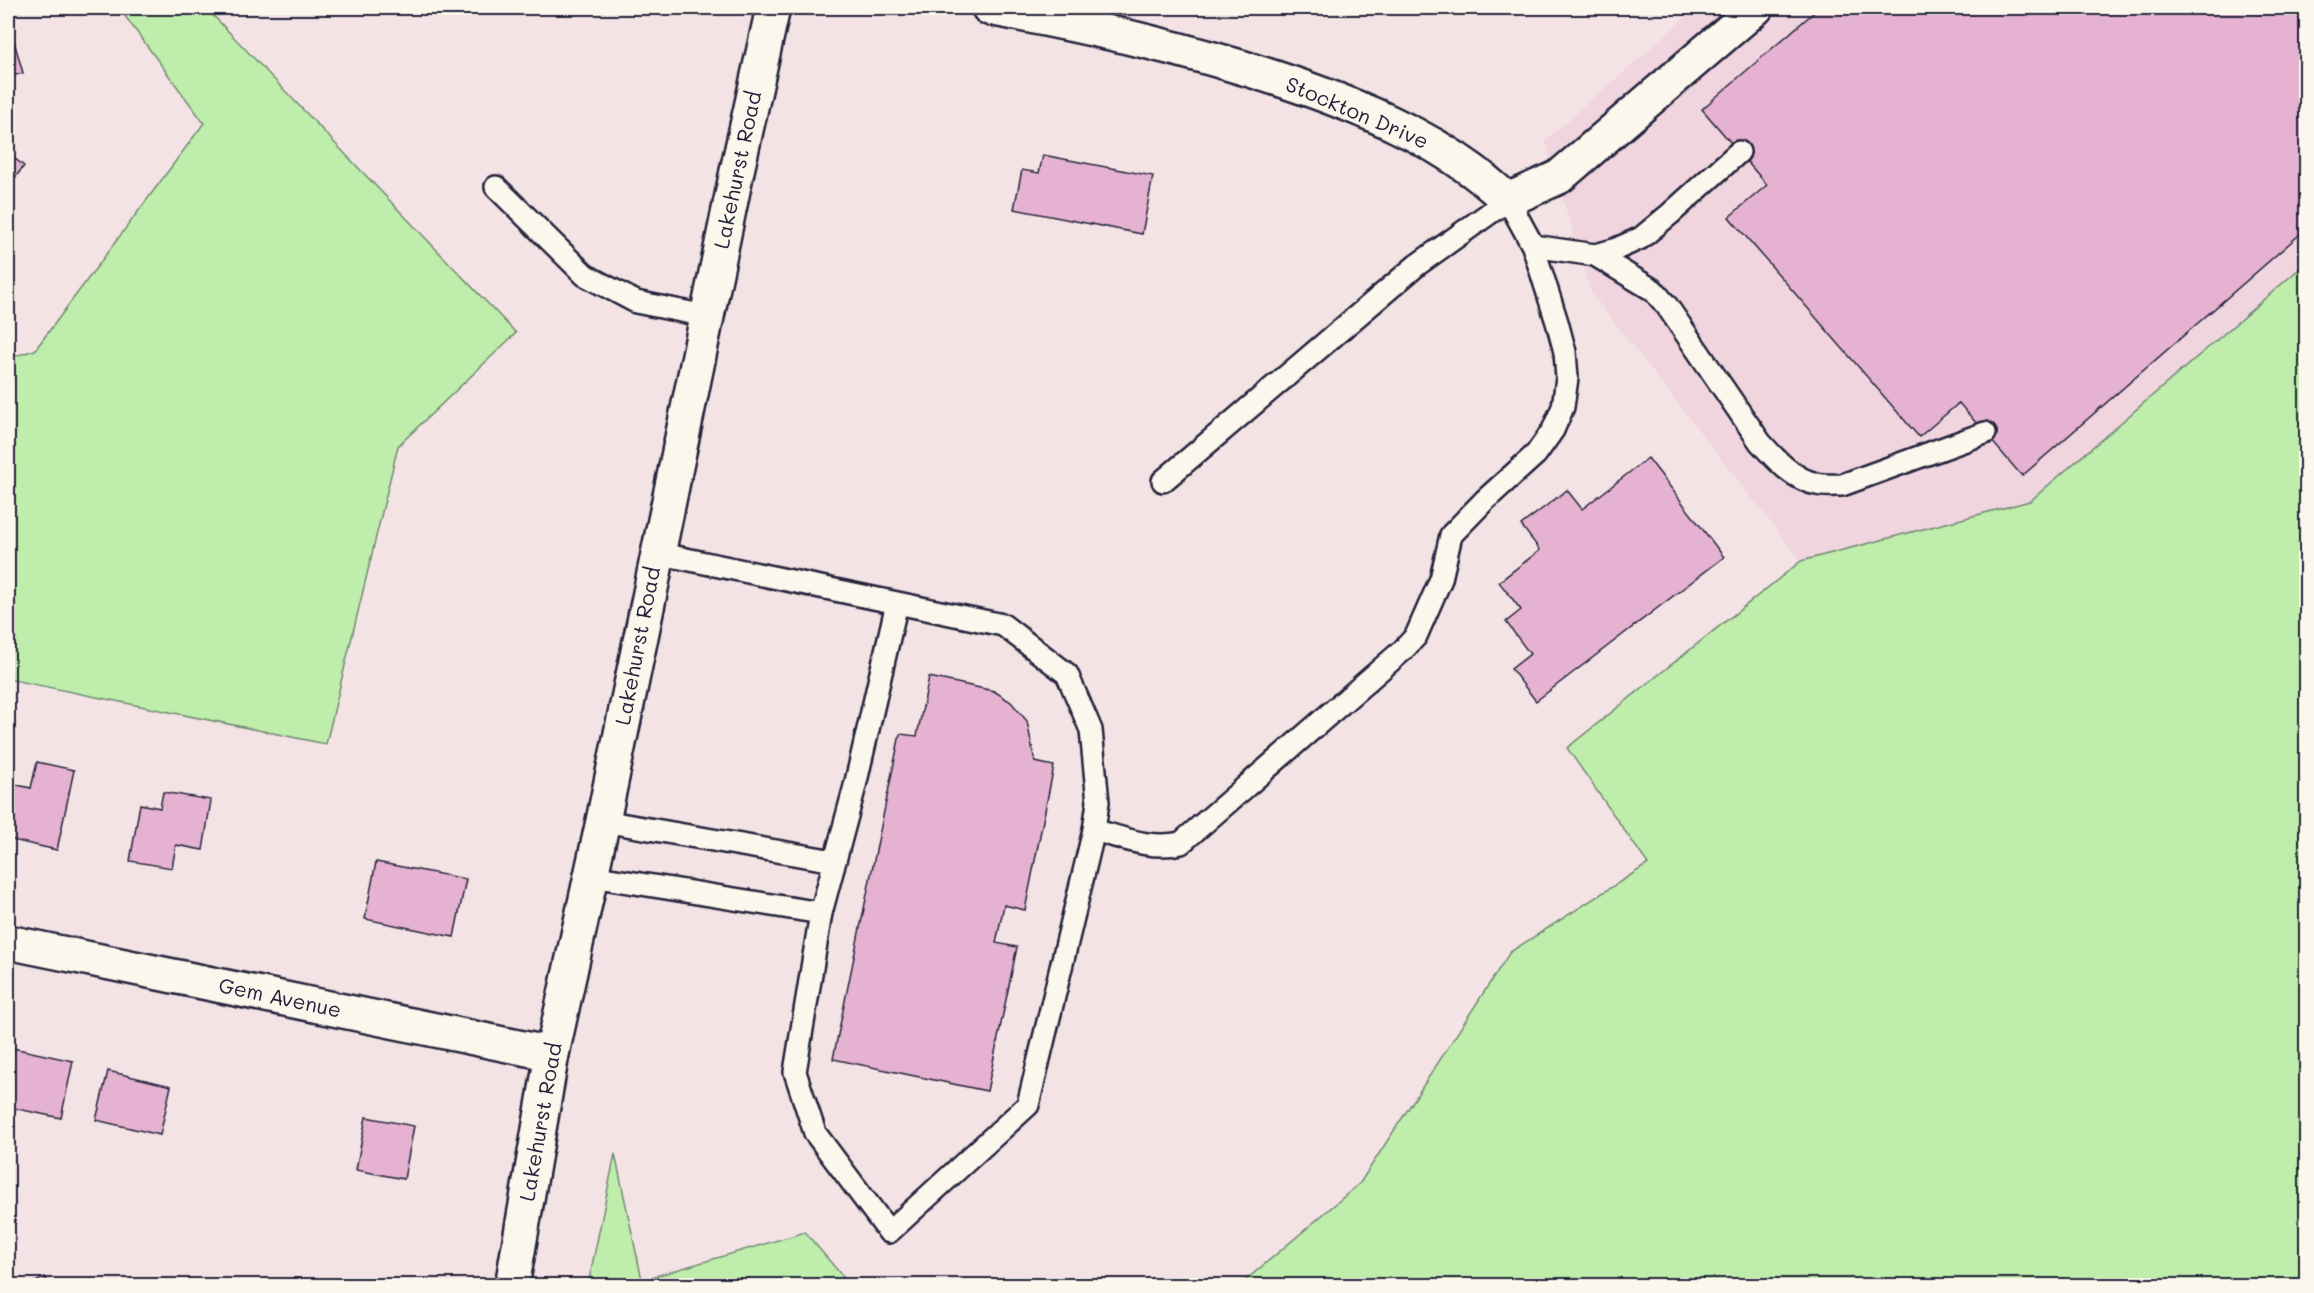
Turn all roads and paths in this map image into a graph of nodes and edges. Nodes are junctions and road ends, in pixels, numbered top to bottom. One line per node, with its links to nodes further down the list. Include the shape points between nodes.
1 (773, 8): 9 (street, Lakehurst Road)
2 (989, 8): 6 (street, Stockton Drive, via 1151,41 1314,92 1375,116 1438,148 1473,170)
3 (1756, 8): 6 (street, via 1559,177)
4 (1739, 152): 8 (lane, via 1641,238)
5 (496, 187): 9 (lane, via 585,275 636,302)
6 (1508, 200): 7 (lane); 11 (lane, via 1418,265)
7 (1533, 246): 8 (lane); 15 (lane, via 1565,352 1563,407 1536,454 1451,536 1441,579 1416,636 1181,843 1150,845)
8 (1595, 255): 10 (lane, via 1653,290 1760,442 1799,477 1818,484 1842,485)
9 (706, 316): 12 (street, Lakehurst Road)
10 (1985, 433)
11 (1163, 481)
12 (657, 553): 13 (lane); 14 (street, Lakehurst Road)
13 (897, 603): 15 (lane, via 1003,625 1067,674 1091,730 1098,802); 16 (lane)
14 (603, 821): 16 (lane); 17 (street, Lakehurst Road)
15 (1094, 830): 18 (lane, via 1028,1105 889,1232 815,1133 795,1072)
16 (834, 861): 18 (lane)
17 (591, 876): 18 (lane); 20 (street, Lakehurst Road)
18 (821, 913)
19 (8, 942): 20 (street, Gem Avenue)
20 (552, 1054): 21 (street, Lakehurst Road)
21 (512, 1286)

